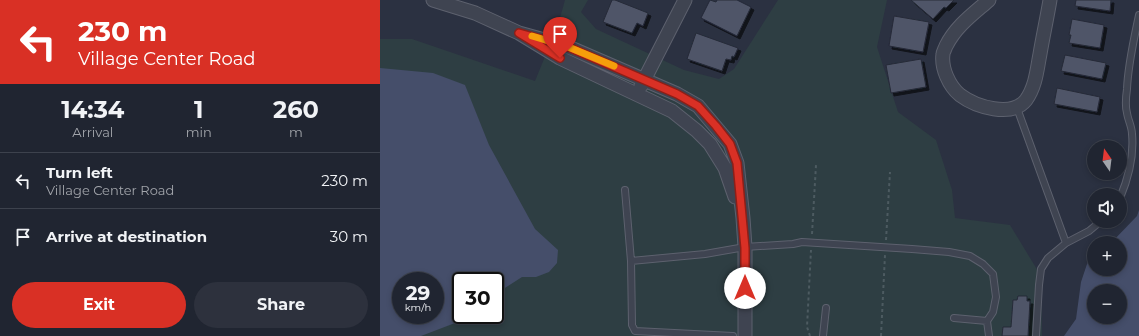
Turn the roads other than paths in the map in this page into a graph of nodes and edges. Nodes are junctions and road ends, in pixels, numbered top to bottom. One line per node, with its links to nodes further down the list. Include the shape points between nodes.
1 (433, 0): 6 (street, via 476,13)
2 (685, 0): 7 (street)
3 (989, 0): 9 (street, via 958,27 943,54 943,65 949,81 965,98 998,109)
4 (1050, 0): 9 (street, via 1034,88 1026,101)
5 (1139, 15): 10 (lane, via 1127,88 1126,112 1132,134 1132,148)
6 (519, 33): 7 (street, via 566,46); 8 (street, via 560,58)
7 (644, 79): 8 (street); 12 (street, via 698,106 730,144 737,163)
8 (637, 95): 12 (street, via 672,111 710,144 725,168)
9 (1017, 108): 14 (lane)
10 (1124, 188)
11 (625, 190): 16 (lane)
12 (743, 218): 15 (street)
13 (1093, 228): 14 (lane)
14 (1066, 243): 24 (lane, via 1048,258 1041,269)
15 (745, 248): 16 (lane); 19 (lane, via 802,242 949,252 970,256 993,274 996,297 993,312); 21 (street)
16 (631, 261): 20 (lane, via 632,325 635,331)
17 (826, 308): 22 (lane)
18 (954, 318): 19 (lane)
19 (987, 321): 23 (lane)
20 (733, 336)
21 (745, 336)
22 (823, 336)
23 (989, 336)
24 (1036, 336)

